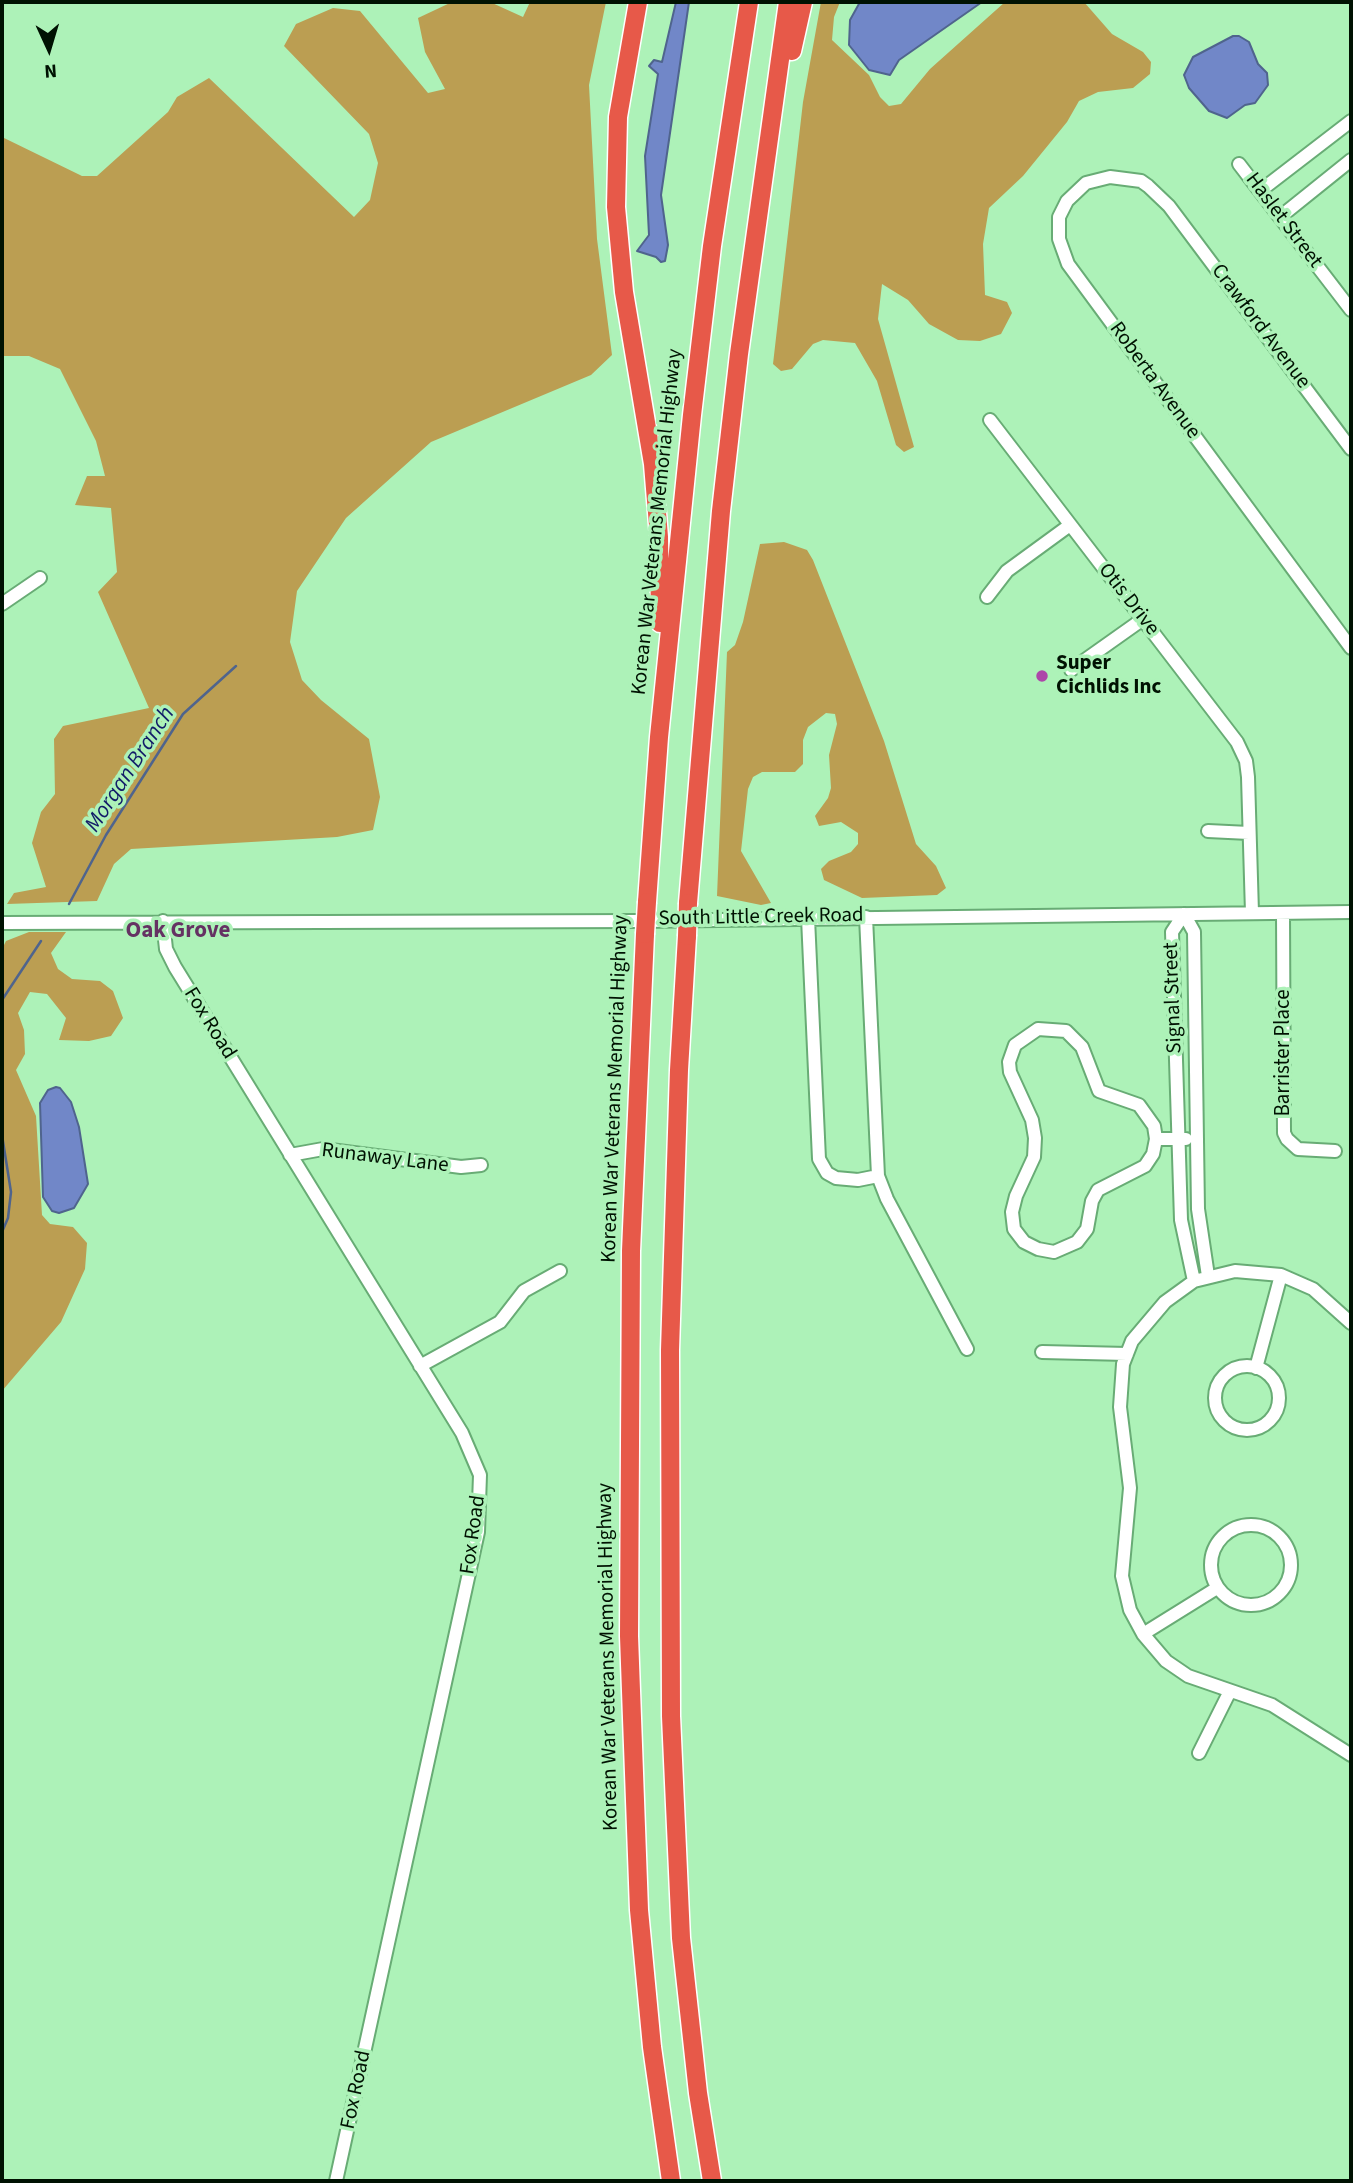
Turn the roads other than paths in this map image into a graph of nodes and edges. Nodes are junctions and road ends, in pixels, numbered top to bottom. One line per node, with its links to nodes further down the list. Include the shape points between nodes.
1 (638, 2): 22 (highway, via 620,95 615,185 621,272 647,420 657,511)
2 (749, 2): 22 (highway, Korean War Veterans Memorial Highway, via 702,324)
3 (788, 2): 6 (highway)
4 (803, 2): 6 (highway)
5 (1351, 121): 9 (street)
6 (766, 160): 57 (highway, bridge, via 721,511 688,903 670,1362 671,1703 681,1938)
7 (1351, 160): 11 (street)
8 (1240, 164): 9 (street, Haslet Street)
9 (1260, 191): 11 (street, Haslet Street)
10 (1170, 206): 14 (street, Crawford Avenue); 20 (street, Roberta Avenue, via 1141,181 1110,177 1086,183 1067,201 1059,217 1059,239 1068,264)
11 (1280, 217): 12 (street, Haslet Street)
12 (1351, 310)
13 (990, 421): 15 (street, Otis Drive)
14 (1351, 449)
15 (1070, 525): 17 (street, via 1007,571); 19 (street, Otis Drive)
16 (40, 579): 18 (street)
17 (987, 597)
18 (2, 604)
19 (1143, 619): 21 (street); 24 (street, Otis Drive, via 1237,742 1246,761)
20 (1351, 648)
21 (1071, 670)
22 (659, 737): 56 (highway, Korean War Veterans Memorial Highway, bridge, via 646,902 631,1251 629,1648 639,1910)
23 (1208, 831): 24 (street)
24 (1250, 832): 28 (street, Otis Drive)
25 (1351, 912): 26 (street, South Little Creek Road)
26 (1283, 913): 28 (street, South Little Creek Road); 36 (street, Barrister Place, via 1284,1133 1298,1149)
27 (1184, 914): 28 (street, South Little Creek Road); 29 (street, South Little Creek Road); 33 (street, Signal Street, via 1194,932); 35 (street, Signal Street, via 1172,932)
28 (1252, 914)
29 (866, 917): 30 (street, South Little Creek Road); 39 (street)
30 (808, 918): 31 (street, South Little Creek Road); 39 (street, via 819,1159 836,1178)
31 (163, 921): 32 (street, South Little Creek Road); 37 (street, Fox Road, via 166,949 174,967)
32 (2, 923)
33 (1197, 1138): 35 (street); 42 (street, Signal Street, via 1199,1218)
34 (1156, 1139): 34 (street, via 1154,1126 1139,1105 1099,1091 1086,1054 1073,1035 1038,1029 1015,1045 1010,1072 1032,1120 1035,1138 1034,1157 1012,1212 1014,1229 1024,1242 1054,1252 1077,1242 1087,1228 1098,1190 1145,1166); 35 (street)
35 (1179, 1139): 43 (street, Signal Street, via 1182,1236)
36 (1335, 1151)
37 (290, 1155): 38 (street, Runaway Lane, via 337,1150 385,1160); 48 (street, Fox Road)
38 (481, 1165)
39 (878, 1176): 45 (street)
40 (560, 1271): 48 (street, via 524,1291 500,1322)
41 (1281, 1275): 42 (street, via 1236,1271); 44 (street, via 1313,1289); 49 (street)
42 (1208, 1276): 43 (street)
43 (1194, 1281): 47 (street, via 1146,1321)
44 (1351, 1323)
45 (967, 1349)
46 (1042, 1352): 47 (street)
47 (1126, 1354): 51 (street, via 1120,1407 1130,1488 1122,1576 1130,1610)
48 (421, 1366): 55 (street, Fox Road, via 476,1461 480,1516)
49 (1256, 1368): 49 (street, via 1246,1366 1226,1374 1216,1393 1219,1414 1235,1428 1255,1429 1278,1409 1273,1380)
50 (1217, 1588): 50 (street, via 1239,1604 1253,1605 1278,1596 1291,1572 1287,1546 1279,1535 1255,1524 1230,1530 1213,1550 1210,1563); 51 (street)
51 (1143, 1634): 52 (street, via 1177,1670)
52 (1230, 1691): 53 (street); 54 (street, via 1284,1711)
53 (1199, 1753)
54 (1351, 1755)
55 (336, 2181)
56 (671, 2181)
57 (712, 2181)

